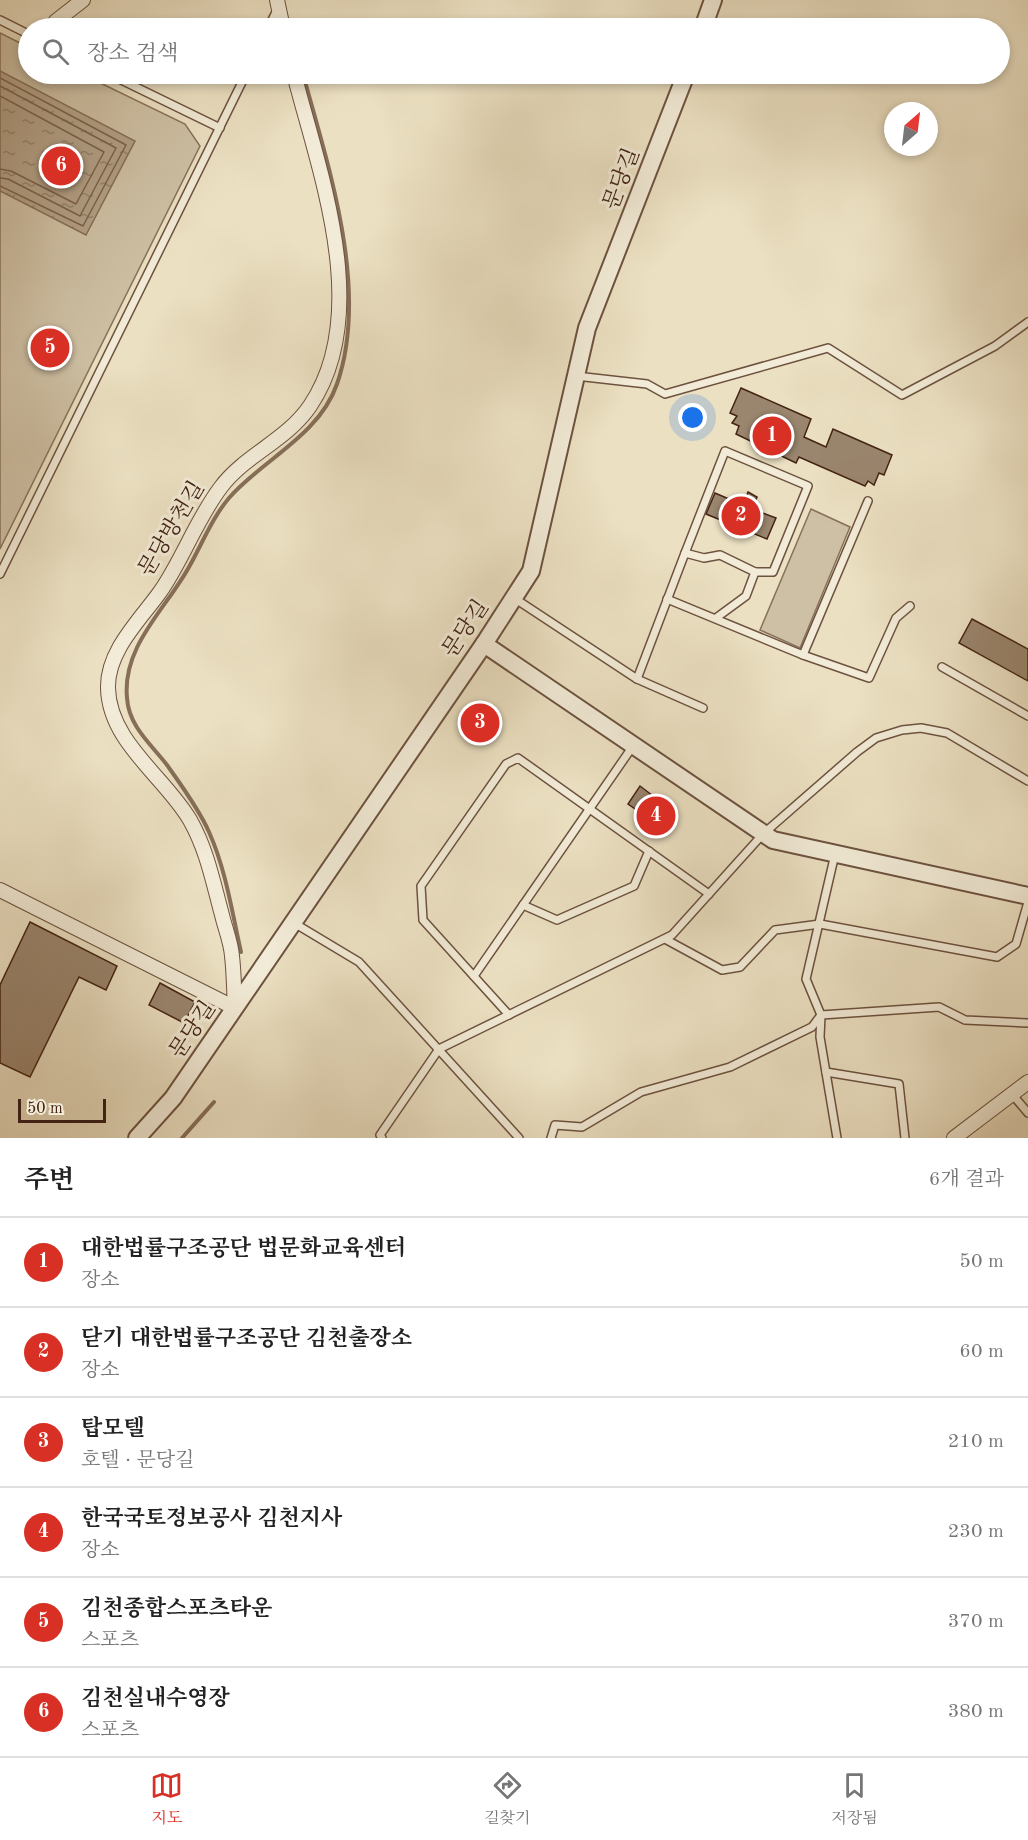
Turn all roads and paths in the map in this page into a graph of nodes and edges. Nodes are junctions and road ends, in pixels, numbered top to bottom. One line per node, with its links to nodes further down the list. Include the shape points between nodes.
1 (83, 0): 3 (street)
2 (713, 0): 4 (street)
3 (60, 18)
4 (707, 18)
5 (0, 20): 6 (lane)
6 (18, 29)
7 (129, 84): 11 (lane)
8 (241, 84): 11 (lane)
9 (296, 84): 43 (street, 문당방천길, via 335,239 339,318 331,362 320,388 295,424 234,472 221,488 162,590 122,644 111,666 108,689 116,723 137,754 168,787 204,846 232,954)
10 (682, 84): 13 (street, 문당길, via 587,328)
11 (219, 128): 17 (lane)
12 (1028, 322): 13 (lane, via 995,346 902,395 828,348 664,394 647,384)
13 (576, 376): 18 (street, 문당길, via 538,549 531,571)
14 (867, 501): 23 (lane)
15 (685, 553): 16 (lane, via 704,558 720,555); 16 (lane, via 725,451 808,486 773,572); 19 (lane)
16 (755, 572): 21 (lane, via 746,596)
17 (0, 574)
18 (514, 598): 22 (street, 문당길); 25 (lane)
19 (667, 599): 21 (lane); 25 (lane)
20 (910, 606): 23 (lane, via 896,618 869,678)
21 (716, 618): 23 (lane)
22 (484, 644): 28 (street); 39 (street, 문당길)
23 (803, 655)
24 (942, 667): 27 (lane)
25 (637, 679): 26 (lane)
26 (703, 708)
27 (1028, 716)
28 (633, 746): 30 (lane); 31 (street)
29 (1028, 781): 31 (lane, via 947,733 921,728 902,730 876,738 857,752)
30 (590, 809): 32 (lane); 38 (lane); 42 (lane, via 518,758 506,764 421,886 423,920)
31 (764, 834): 33 (street, via 773,840); 35 (lane)
32 (649, 851): 35 (lane); 38 (lane, via 634,886 557,920)
33 (835, 854): 36 (street); 40 (lane)
34 (0, 890): 43 (street)
35 (709, 894): 41 (lane)
36 (1028, 896)
37 (1028, 902): 40 (lane, via 1016,944 997,957)
38 (523, 905): 42 (lane)
39 (294, 923): 43 (street, 문당길); 47 (lane, via 359,962)
40 (820, 924): 41 (lane, via 775,930 740,967 723,970); 45 (lane, via 806,979)
41 (665, 939): 44 (lane)
42 (474, 976): 44 (lane)
43 (235, 1008): 52 (street, 문당길, via 173,1098)
44 (509, 1015): 47 (lane)
45 (821, 1015): 46 (lane, via 939,1007 965,1020); 48 (lane); 55 (lane, via 812,1027 730,1067 641,1092 582,1126 555,1125)
46 (1028, 1023)
47 (438, 1049): 53 (lane, via 380,1135); 54 (lane)
48 (826, 1072): 56 (lane); 57 (lane, via 899,1084)
49 (1028, 1082): 50 (street)
50 (1012, 1094): 51 (lane); 58 (street)
51 (1028, 1113)
52 (137, 1138)
53 (382, 1138)
54 (519, 1138)
55 (551, 1138)
56 (837, 1138)
57 (905, 1138)
58 (954, 1138)

